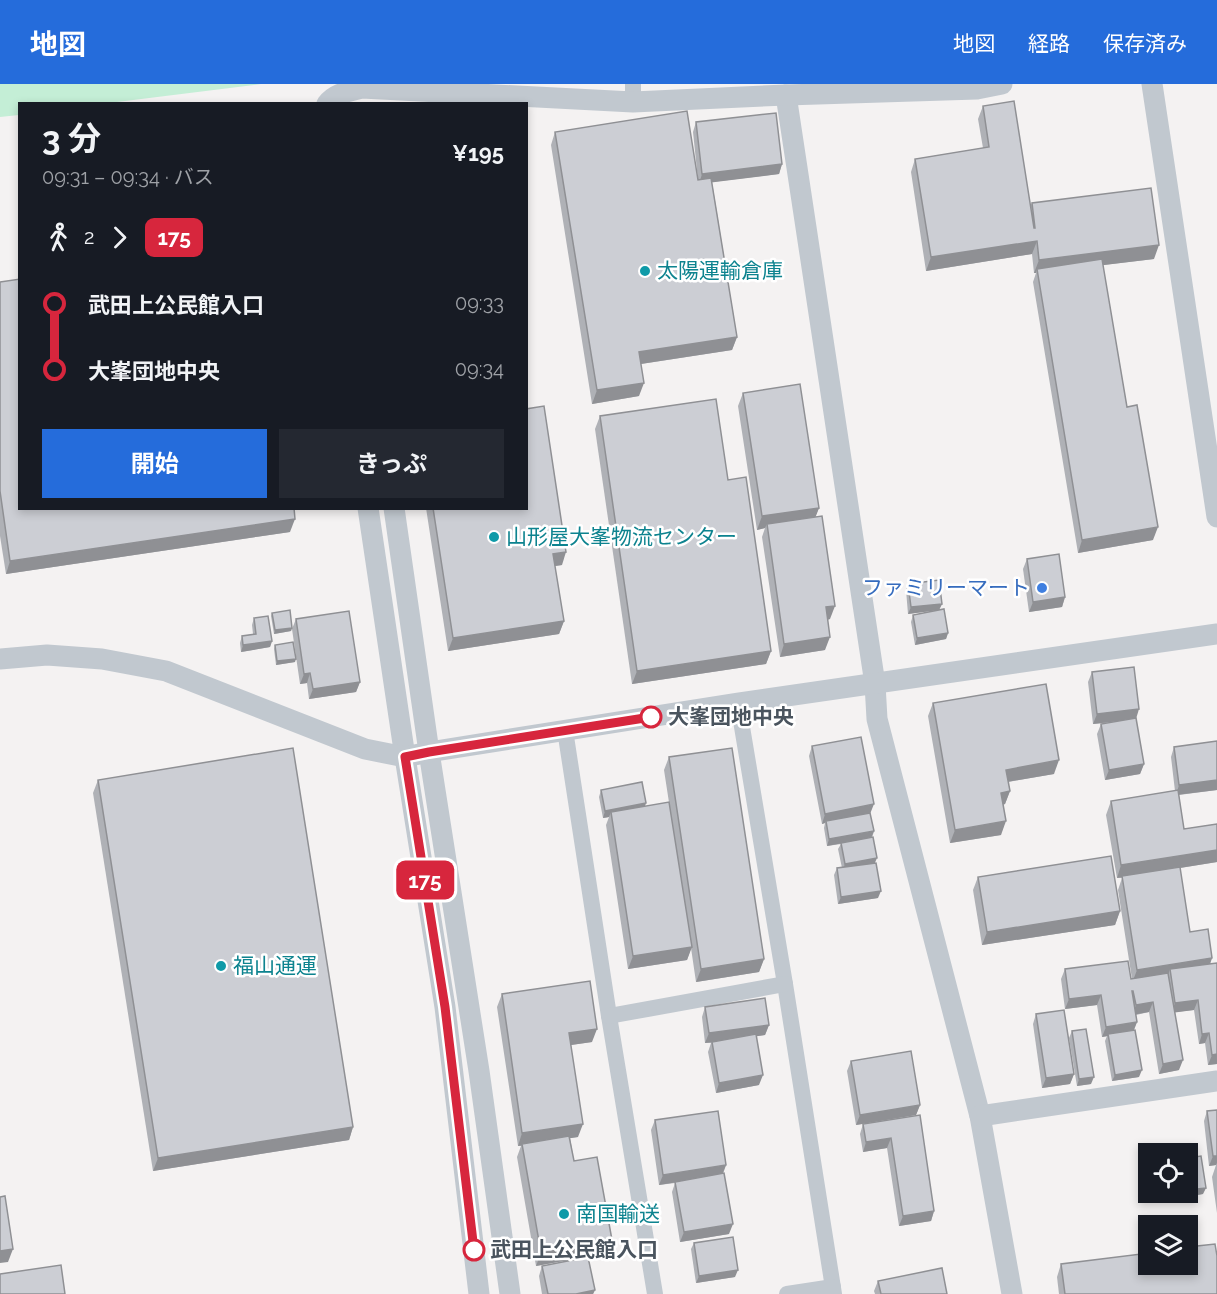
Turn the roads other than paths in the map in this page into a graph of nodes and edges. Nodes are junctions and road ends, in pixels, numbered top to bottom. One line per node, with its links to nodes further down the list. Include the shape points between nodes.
1 (1002, 84): 3 (street)
2 (1152, 84): 9 (street)
3 (977, 86): 5 (street)
4 (633, 93): 5 (street); 6 (street, via 362,88)
5 (786, 95): 12 (street)
6 (337, 100)
7 (368, 510): 16 (street)
8 (394, 510): 15 (street)
9 (1217, 517)
10 (1217, 634): 12 (street)
11 (0, 659): 16 (street, via 47,655 166,671 365,749)
12 (875, 684): 13 (street); 20 (street, via 878,719)
13 (738, 703): 14 (street); 17 (street)
14 (565, 730): 15 (street); 18 (street)
15 (429, 752): 16 (street); 23 (street)
16 (405, 757): 22 (street, via 445,1007)
17 (785, 984): 18 (street); 21 (street)
18 (609, 1016): 24 (street)
19 (1217, 1081): 20 (street)
20 (980, 1116): 26 (street)
21 (833, 1291): 25 (street)
22 (480, 1294)
23 (510, 1294)
24 (655, 1294)
25 (788, 1294)
26 (1012, 1294)

